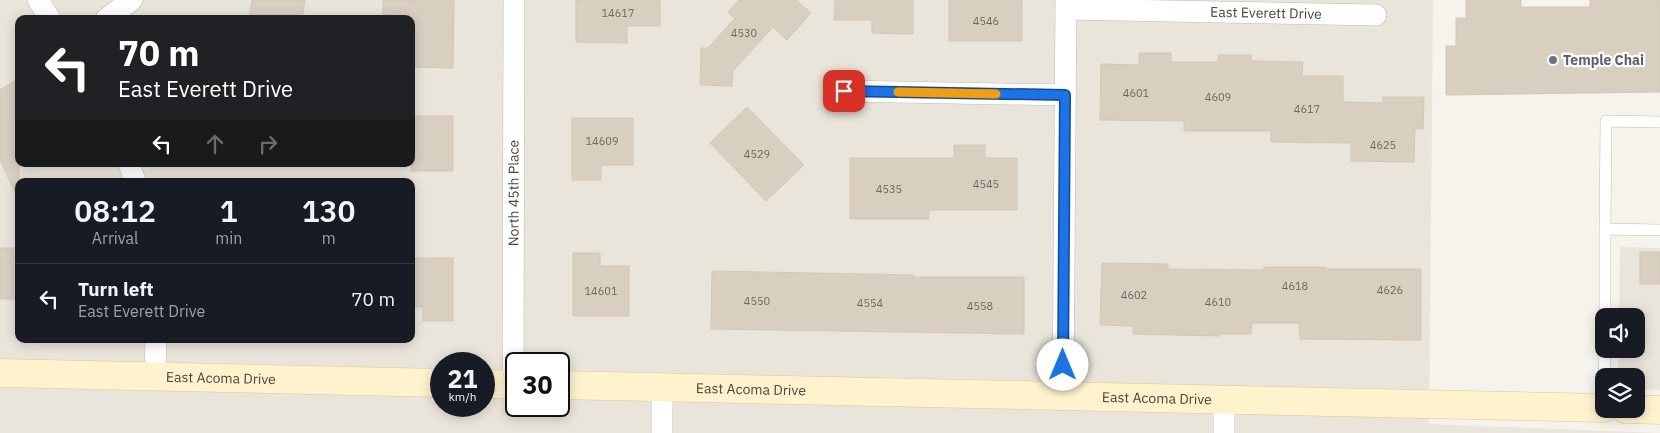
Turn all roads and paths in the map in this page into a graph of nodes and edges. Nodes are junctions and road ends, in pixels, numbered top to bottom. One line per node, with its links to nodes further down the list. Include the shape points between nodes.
1 (38, 0): 5 (street)
2 (132, 0): 6 (street)
3 (514, 0): 15 (street, North 45th Place)
4 (1066, 5): 7 (street, East Everett Drive); 9 (street)
5 (47, 15)
6 (111, 15)
7 (1376, 16)
8 (844, 91): 9 (street)
9 (1065, 95): 21 (street)
10 (1660, 122): 11 (lane, via 1606,121)
11 (1605, 229): 12 (lane); 13 (lane)
12 (1660, 230)
13 (1605, 308)
14 (156, 343): 17 (street)
15 (515, 352)
16 (0, 373): 17 (street, East Acoma Drive)
17 (155, 377): 18 (street, East Acoma Drive)
18 (430, 383)
19 (570, 386): 20 (street, East Acoma Drive)
20 (662, 386): 21 (street, East Acoma Drive); 26 (street)
21 (1063, 397): 22 (street, East Acoma Drive)
22 (1224, 400): 23 (street, East Acoma Drive); 27 (street)
23 (1595, 408)
24 (1645, 410): 25 (street)
25 (1660, 410)
26 (662, 433)
27 (1224, 433)

